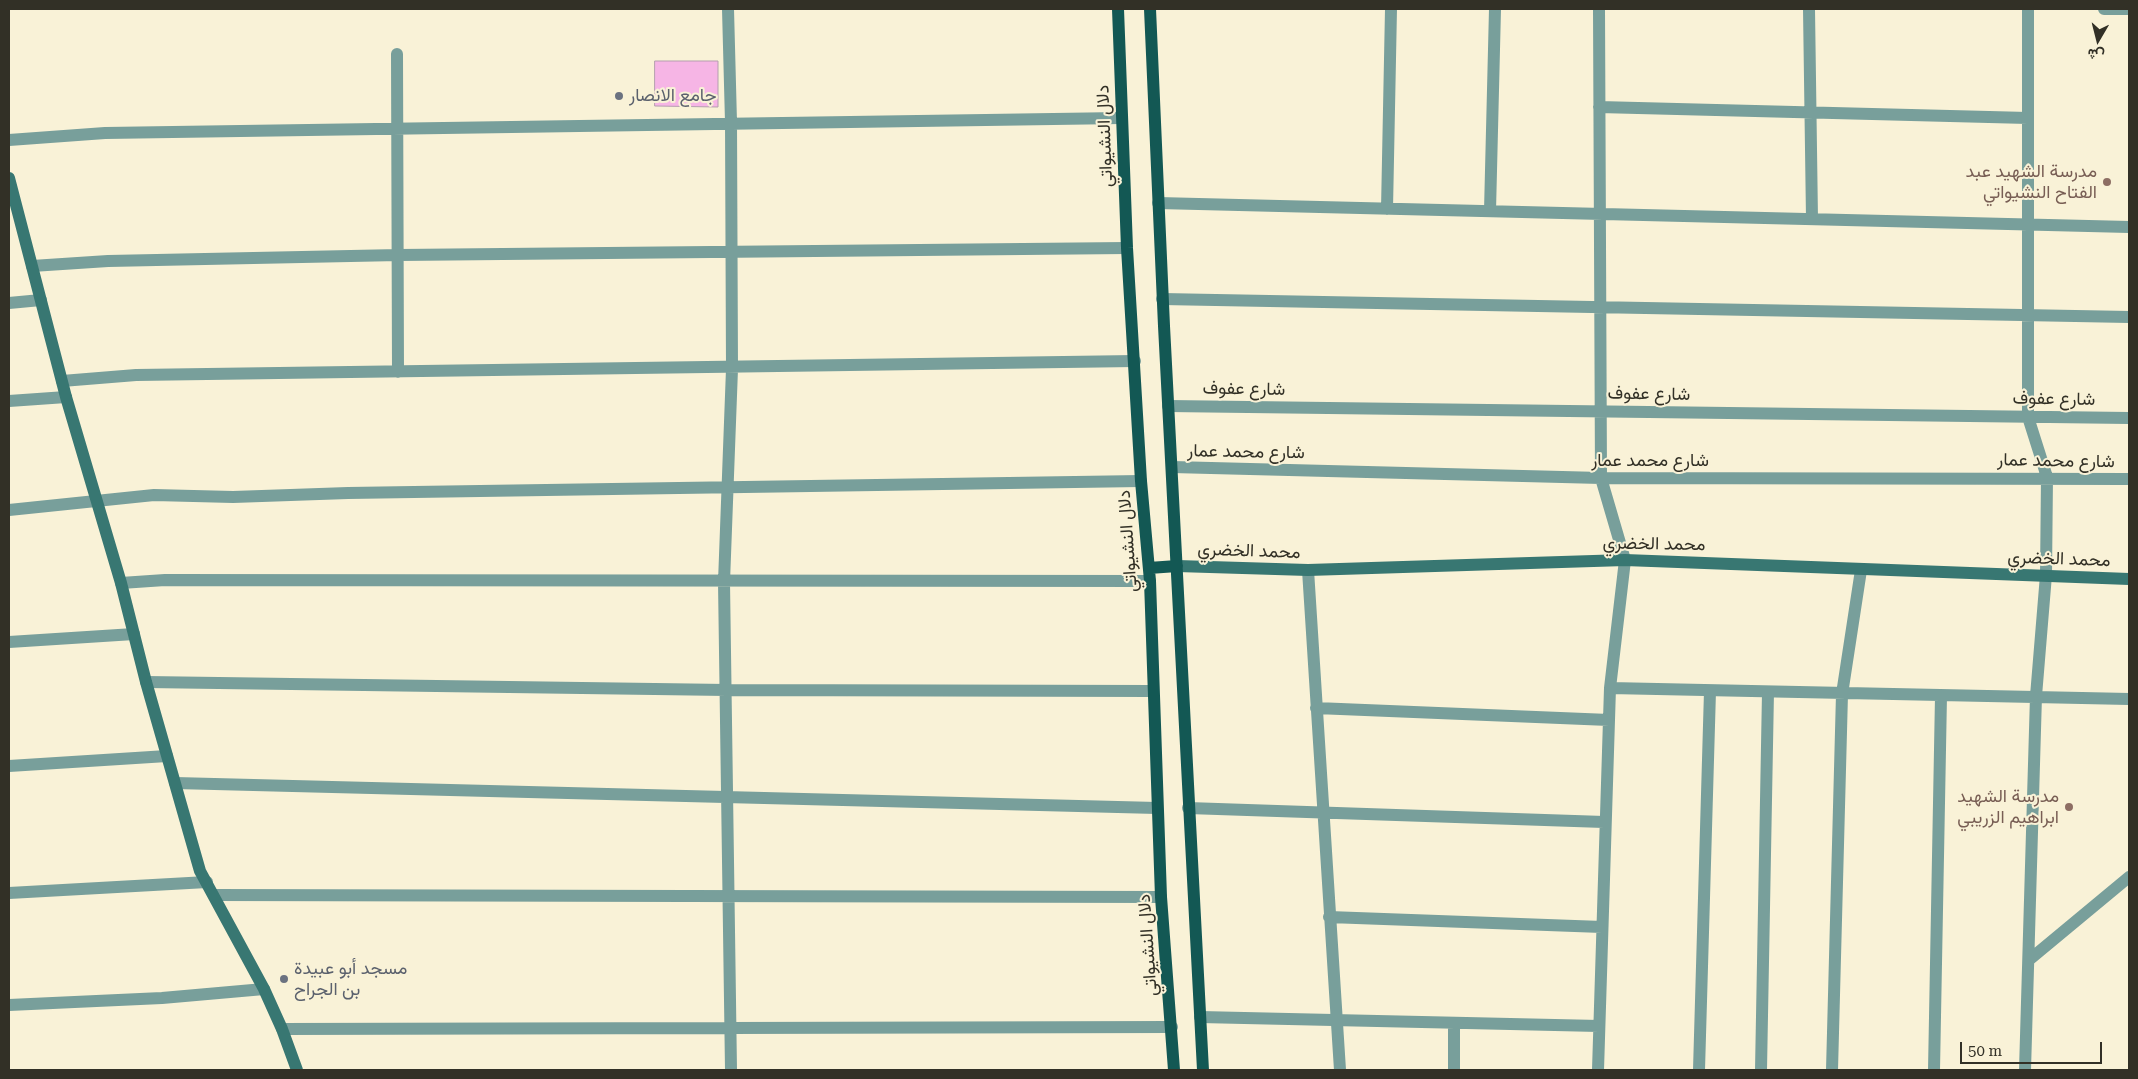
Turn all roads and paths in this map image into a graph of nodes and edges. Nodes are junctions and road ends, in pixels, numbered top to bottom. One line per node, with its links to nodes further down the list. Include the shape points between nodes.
1 (728, 9): 16 (street)
2 (1118, 9): 14 (main road, دلال النشيواتي)
3 (1150, 9): 21 (main road)
4 (1391, 9): 22 (street)
5 (1495, 9): 23 (street)
6 (1599, 9): 12 (street)
7 (1809, 9): 13 (street)
8 (2028, 9): 15 (street)
9 (2104, 9): 10 (street)
10 (2129, 9)
11 (397, 54): 17 (street)
12 (1600, 107): 13 (street); 24 (street)
13 (1810, 112): 15 (street); 25 (street)
14 (1121, 118): 16 (street); 28 (main road, دلال النشيواتي)
15 (2028, 118): 26 (street)
16 (732, 122): 17 (street); 29 (street)
17 (398, 127): 18 (street, via 105,132); 30 (street)
18 (9, 140)
19 (9, 178): 20 (street)
20 (12, 199): 31 (street)
21 (1158, 203): 22 (street); 32 (main road)
22 (1388, 209): 23 (street)
23 (1490, 211): 24 (street)
24 (1600, 214): 25 (street); 35 (street)
25 (1812, 219): 26 (street)
26 (2028, 224): 27 (street); 36 (street)
27 (2129, 227)
28 (1127, 248): 29 (street); 38 (main road, دلال النشيواتي)
29 (731, 251): 30 (street); 39 (street)
30 (399, 255): 31 (street, via 108,261); 40 (street)
31 (32, 266): 33 (street)
32 (1162, 299): 35 (street); 44 (main road)
33 (41, 300): 34 (street); 41 (street)
34 (9, 303)
35 (1600, 308): 36 (street); 45 (street)
36 (2029, 316): 37 (street); 46 (street)
37 (2129, 317)
38 (1135, 362): 39 (street); 52 (main road, دلال النشيواتي)
39 (732, 368): 40 (street); 53 (street)
40 (398, 372): 41 (street, via 136,375)
41 (62, 381): 42 (street)
42 (66, 397): 43 (street); 54 (street)
43 (9, 401)
44 (1168, 406): 45 (street, شارع عفوف); 48 (main road)
45 (1600, 411): 46 (street, شارع عفوف); 49 (street)
46 (2028, 417): 47 (street, شارع عفوف); 50 (street)
47 (2129, 418)
48 (1172, 468): 49 (street, شارع محمد عمار); 57 (main road)
49 (1601, 478): 50 (street, شارع محمد عمار); 56 (street)
50 (2047, 478): 51 (street, شارع محمد عمار); 61 (street)
51 (2129, 479)
52 (1141, 481): 53 (street); 60 (main road, دلال النشيواتي)
53 (727, 488): 54 (street, via 233,497 154,495); 63 (street)
54 (98, 500): 55 (street); 64 (street)
55 (9, 510)
56 (1625, 560): 58 (street, محمد الخضري); 59 (street, محمد الخضري); 68 (street)
57 (1177, 566): 58 (street, محمد الخضري); 60 (main road); 84 (main road)
58 (1308, 570): 77 (street)
59 (1861, 570): 61 (street, محمد الخضري); 73 (street)
60 (1149, 574): 63 (street); 70 (main road, دلال النشيواتي)
61 (2046, 575): 62 (street, محمد الخضري); 75 (street)
62 (2129, 579)
63 (724, 582): 64 (street, via 542,579 165,580); 69 (street)
64 (121, 583): 65 (street)
65 (134, 634): 66 (street); 67 (street)
66 (9, 642)
67 (146, 682): 69 (street); 79 (street)
68 (1610, 688): 71 (street); 78 (street)
69 (727, 690): 70 (street); 82 (street)
70 (1152, 691): 83 (main road, دلال النشيواتي)
71 (1710, 691): 72 (street); 112 (street)
72 (1768, 692): 73 (street); 113 (street)
73 (1842, 694): 74 (street); 114 (street)
74 (1941, 696): 75 (street); 115 (street)
75 (2036, 696): 76 (street); 95 (street)
76 (2129, 699)
77 (1316, 708): 78 (street); 85 (street)
78 (1609, 720): 86 (street)
79 (167, 756): 80 (street); 81 (street)
80 (9, 766)
81 (175, 783): 82 (street); 88 (street, via 200,871)
82 (727, 798): 83 (street); 91 (street)
83 (1157, 808): 92 (main road, دلال النشيواتي)
84 (1188, 808): 85 (street); 98 (main road)
85 (1322, 812): 86 (street); 93 (street)
86 (1604, 822): 94 (street)
87 (2129, 877): 95 (street)
88 (207, 882): 89 (street); 90 (street)
89 (9, 893)
90 (214, 895): 91 (street); 96 (street)
91 (728, 897): 92 (street); 104 (street)
92 (1161, 897): 102 (main road, دلال النشيواتي)
93 (1329, 917): 94 (street); 99 (street)
94 (1602, 927): 101 (street)
95 (2028, 960): 116 (street)
96 (264, 989): 97 (street, via 162,998); 103 (street)
97 (9, 1005)
98 (1200, 1017): 99 (street); 108 (main road)
99 (1336, 1019): 100 (street); 109 (street)
100 (1454, 1023): 101 (street); 110 (street)
101 (1599, 1026): 111 (street)
102 (1172, 1027): 104 (street); 107 (main road, دلال النشيواتي)
103 (282, 1029): 104 (street); 105 (street)
104 (732, 1029): 106 (street)
105 (297, 1070)
106 (731, 1070)
107 (1174, 1070)
108 (1203, 1070)
109 (1340, 1070)
110 (1454, 1070)
111 (1598, 1070)
112 (1699, 1070)
113 (1761, 1070)
114 (1832, 1070)
115 (1934, 1070)
116 (2025, 1070)

